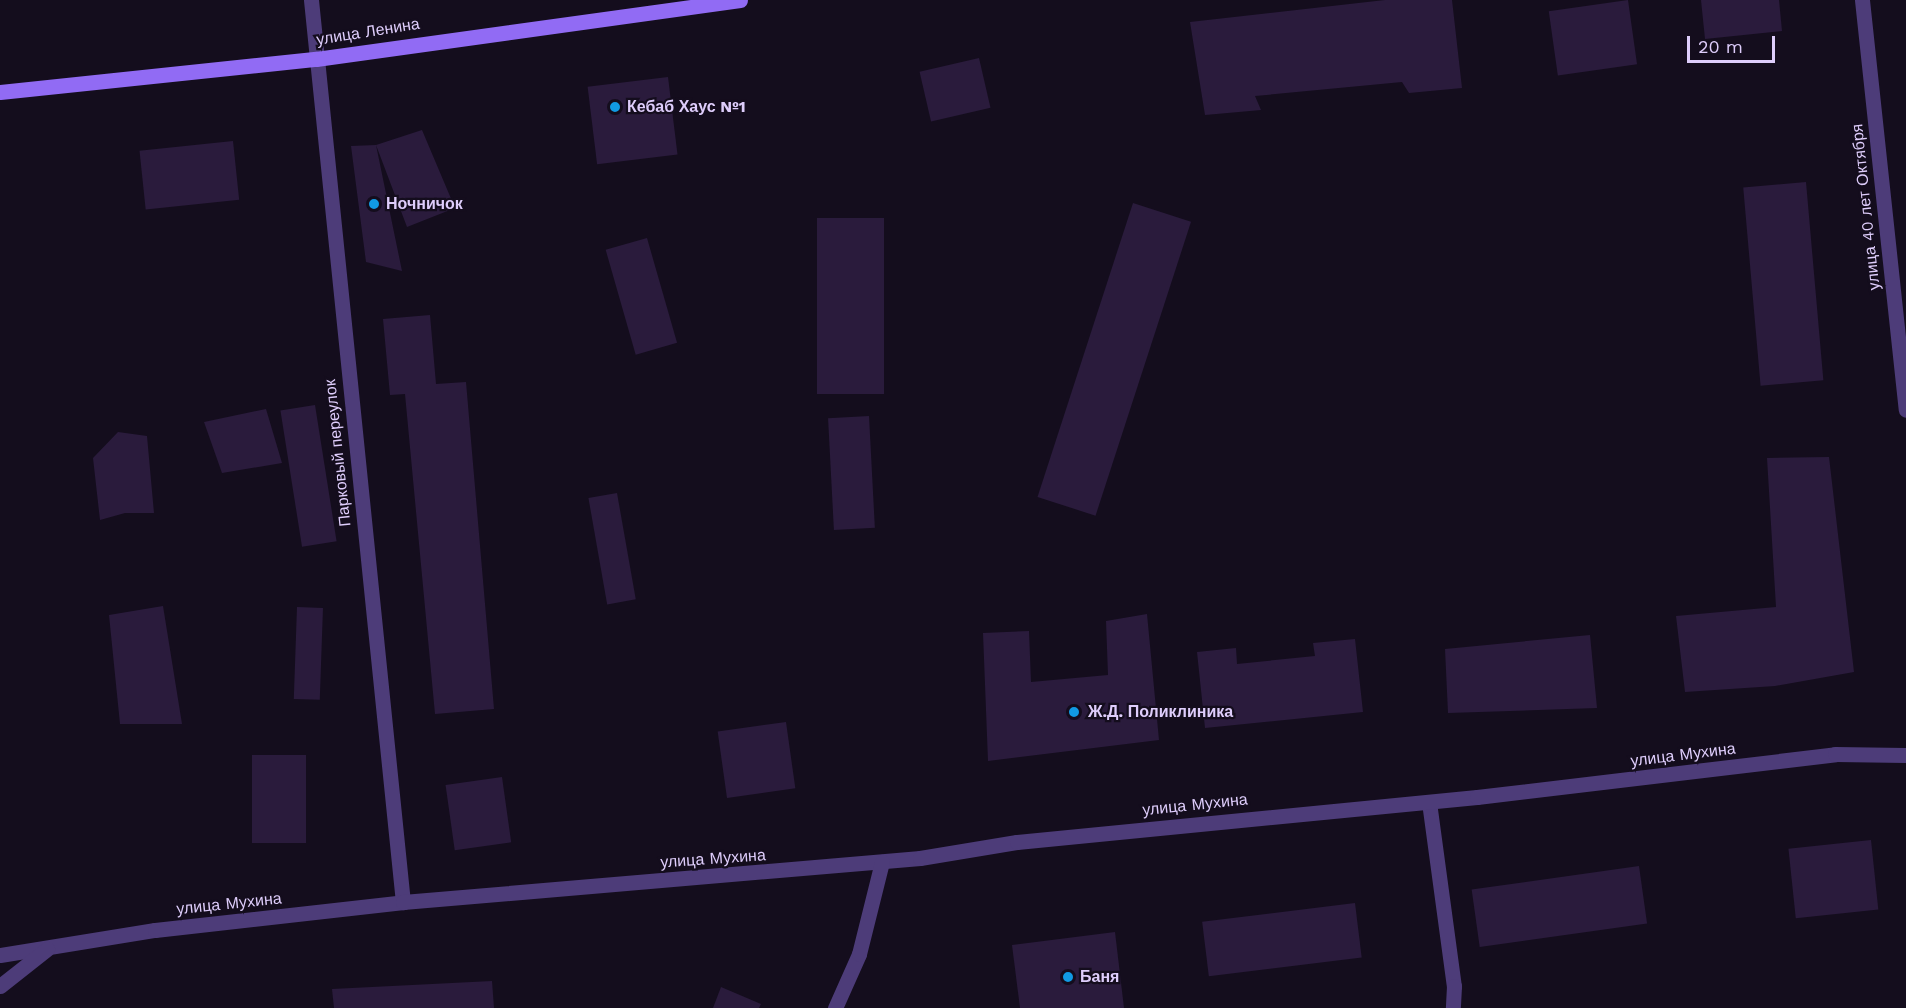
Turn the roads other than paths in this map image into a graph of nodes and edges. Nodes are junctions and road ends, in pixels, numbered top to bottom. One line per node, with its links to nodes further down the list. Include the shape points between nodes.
1 (312, 0): 4 (street, Парковый переулок)
2 (740, 0): 4 (main road, улица Ленина)
3 (1862, 0): 6 (street, улица 40 лет Октября)
4 (316, 59): 5 (main road, улица Ленина); 10 (street, Парковый переулок)
5 (0, 92)
6 (1906, 410)
7 (1906, 755): 8 (street, улица Мухина, via 1835,754)
8 (1429, 802): 9 (street, улица Мухина, via 1220,820); 15 (street, via 1454,986)
9 (882, 862): 10 (street, улица Мухина); 14 (street, via 858,954)
10 (403, 902): 11 (street, улица Мухина, via 155,930)
11 (50, 947): 12 (street, улица Мухина); 13 (street)
12 (0, 955)
13 (0, 986)
14 (835, 1008)
15 (1453, 1008)

